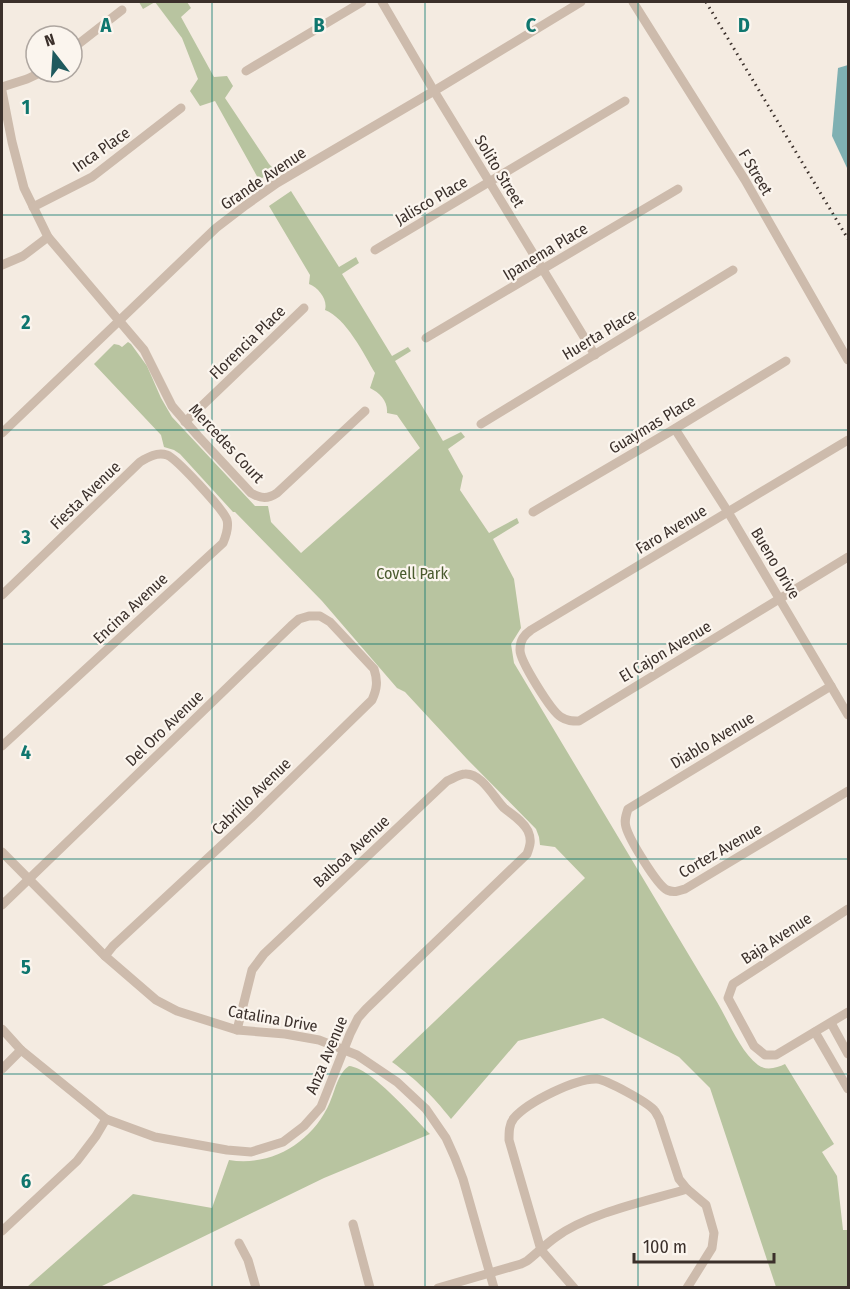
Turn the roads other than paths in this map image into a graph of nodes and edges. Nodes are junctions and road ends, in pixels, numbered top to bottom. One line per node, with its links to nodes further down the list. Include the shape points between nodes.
1 (362, 2): 7 (street)
2 (382, 2): 10 (street, Solito Street)
3 (581, 2): 10 (street, Grande Avenue)
4 (633, 2): 27 (street, F Street, via 745,180)
5 (122, 10): 6 (street)
6 (84, 40)
7 (246, 71)
8 (24, 80): 9 (street)
9 (2, 89): 13 (street, Mercedes Court)
10 (434, 91): 15 (street, Solito Street); 24 (street, Grande Avenue, via 246,205 216,228)
11 (625, 101): 15 (street, Jalisco Place)
12 (181, 108): 17 (street, Inca Place, via 92,177)
13 (12, 142): 14 (street); 17 (street, Mercedes Court)
14 (2, 144)
15 (490, 183): 19 (street, Jalisco Place); 21 (street, Solito Street)
16 (678, 189): 21 (street, Ipanema Place)
17 (33, 207): 18 (street, Mercedes Court)
18 (48, 237): 20 (street, via 23,256); 24 (street, Mercedes Court)
19 (375, 250)
20 (2, 265)
21 (542, 270): 25 (street, Ipanema Place); 26 (street, Solito Street)
22 (733, 270): 26 (street, Huerta Place)
23 (304, 308): 30 (street, Florencia Place)
24 (119, 321): 30 (street, Mercedes Court, via 144,350 169,400); 33 (street, Grande Avenue)
25 (426, 338)
26 (595, 354): 31 (street, Huerta Place)
27 (849, 360)
28 (786, 361): 32 (street, Guaymas Place)
29 (364, 411): 30 (street, Mercedes Court, via 277,493 266,498 251,493)
30 (185, 422)
31 (481, 424)
32 (675, 429): 36 (street, Guaymas Place); 37 (street, Bueno Drive)
33 (2, 433)
34 (849, 440): 37 (street, Faro Avenue)
35 (195, 480): 39 (street, Fiesta Avenue, via 168,455 156,454 140,462); 45 (street, Encina Avenue, via 227,520 223,543)
36 (533, 512)
37 (728, 512): 40 (street, Bueno Drive); 42 (street, Faro Avenue, via 525,634)
38 (849, 557): 40 (street, El Cajon Avenue)
39 (2, 595)
40 (780, 599): 42 (street, El Cajon Avenue, via 579,721 559,717); 43 (street, Bueno Drive)
41 (353, 648): 50 (street, Del Oro Avenue, via 320,616 299,620); 53 (street, Cabrillo Avenue, via 374,669 378,680 372,700)
42 (520, 652)
43 (831, 686): 44 (street, Bueno Drive); 48 (street, Diablo Avenue, via 628,809)
44 (849, 714)
45 (2, 746)
46 (849, 791): 48 (street, Cortez Avenue, via 675,892 665,889 650,871)
47 (524, 824): 57 (street, Balboa Avenue, via 474,776 465,774 447,781 264,954 252,970); 59 (street, Anza Avenue, via 531,845 527,854 366,1009)
48 (626, 830)
49 (2, 852): 50 (street, Catalina Drive)
50 (28, 880): 51 (street, Del Oro Avenue); 53 (street, Catalina Drive)
51 (2, 906)
52 (849, 909): 58 (street, Baja Avenue, via 733,984 728,998 754,1046 765,1055 776,1055)
53 (105, 956): 57 (street, Catalina Drive, via 156,1000 184,1014)
54 (849, 1012): 55 (street)
55 (831, 1023): 58 (street); 61 (street)
56 (2, 1029): 60 (street, Anza Avenue)
57 (237, 1030): 59 (street, Catalina Drive, via 292,1035)
58 (815, 1032): 63 (street)
59 (344, 1049): 64 (street, Anza Avenue, via 321,1107 304,1126 282,1142 251,1152 154,1137); 70 (street, Catalina Drive, via 397,1082 426,1110 446,1138 463,1179)
60 (21, 1050): 62 (street); 64 (street, Anza Avenue)
61 (849, 1054)
62 (2, 1069)
63 (849, 1089)
64 (106, 1119): 67 (street, via 77,1161)
65 (687, 1189): 69 (street, via 598,1215 556,1236); 69 (street, via 678,1179 653,1108 608,1082 596,1079 571,1085 527,1107 513,1119 508,1130); 76 (street, via 706,1205 714,1233 712,1248)
66 (353, 1224): 72 (street)
67 (2, 1232)
68 (239, 1243): 71 (street)
69 (541, 1250): 70 (street, via 521,1264); 75 (street)
70 (490, 1272): 73 (street); 74 (street, Catalina Drive)
71 (256, 1287)
72 (370, 1287)
73 (438, 1287)
74 (494, 1287)
75 (574, 1287)
76 (687, 1287)

